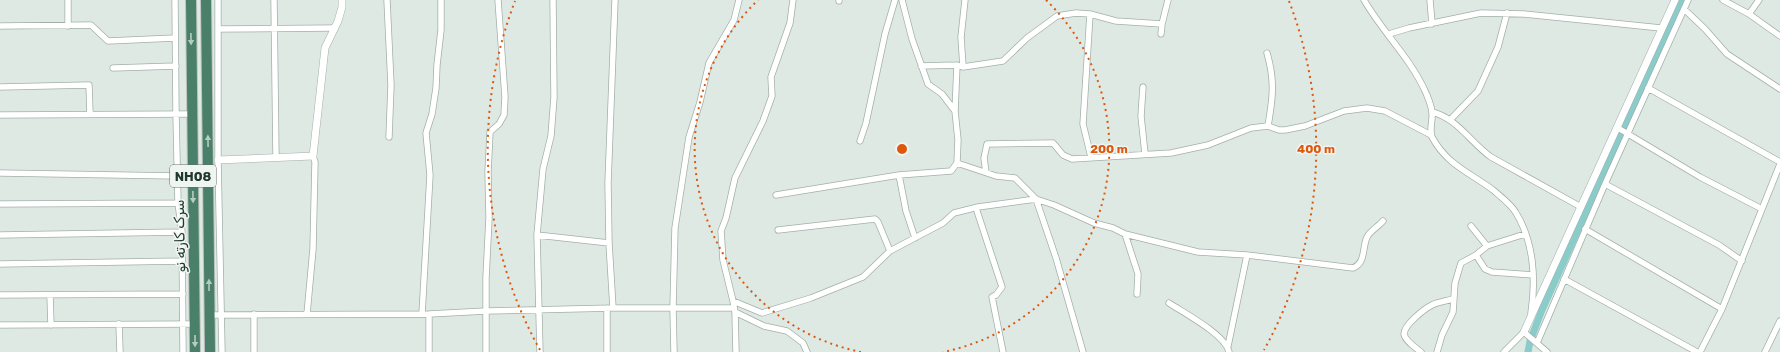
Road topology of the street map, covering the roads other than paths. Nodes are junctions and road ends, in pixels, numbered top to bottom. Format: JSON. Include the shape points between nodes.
{"nodes":[{"id":1,"x":68,"y":0,"type":"edge"},
{"id":2,"x":175,"y":0,"type":"edge"},
{"id":3,"x":191,"y":0,"type":"edge"},
{"id":4,"x":206,"y":0,"type":"edge"},
{"id":5,"x":218,"y":0,"type":"edge"},
{"id":6,"x":274,"y":0,"type":"edge"},
{"id":7,"x":342,"y":0,"type":"edge"},
{"id":8,"x":387,"y":0,"type":"edge"},
{"id":9,"x":441,"y":0,"type":"edge"},
{"id":10,"x":498,"y":0,"type":"edge"},
{"id":11,"x":553,"y":0,"type":"edge"},
{"id":12,"x":615,"y":0,"type":"edge"},
{"id":13,"x":739,"y":0,"type":"edge"},
{"id":14,"x":793,"y":0,"type":"edge"},
{"id":15,"x":895,"y":0,"type":"edge"},
{"id":16,"x":902,"y":0,"type":"edge"},
{"id":17,"x":965,"y":0,"type":"edge"},
{"id":18,"x":1168,"y":0,"type":"edge"},
{"id":19,"x":1364,"y":0,"type":"edge"},
{"id":20,"x":1430,"y":0,"type":"edge"},
{"id":21,"x":1688,"y":0,"type":"edge"},
{"id":22,"x":1723,"y":0,"type":"edge"},
{"id":23,"x":1759,"y":0,"type":"edge"},
{"id":24,"x":1679,"y":4,"type":"edge"},
{"id":25,"x":1507,"y":13,"type":"junction"},
{"id":26,"x":1090,"y":14,"type":"junction"},
{"id":27,"x":1749,"y":14,"type":"junction"},
{"id":28,"x":1162,"y":24,"type":"junction"},
{"id":29,"x":1432,"y":24,"type":"junction"},
{"id":30,"x":0,"y":26,"type":"edge"},
{"id":31,"x":68,"y":26,"type":"junction"},
{"id":32,"x":335,"y":28,"type":"junction"},
{"id":33,"x":1661,"y":28,"type":"junction"},
{"id":34,"x":218,"y":29,"type":"junction"},
{"id":35,"x":275,"y":29,"type":"junction"},
{"id":36,"x":1161,"y":34,"type":"dead end"},
{"id":37,"x":1389,"y":34,"type":"junction"},
{"id":38,"x":1780,"y":36,"type":"edge"},
{"id":39,"x":175,"y":38,"type":"junction"},
{"id":40,"x":1267,"y":53,"type":"dead end"},
{"id":41,"x":176,"y":66,"type":"junction"},
{"id":42,"x":921,"y":66,"type":"junction"},
{"id":43,"x":960,"y":66,"type":"junction"},
{"id":44,"x":113,"y":68,"type":"dead end"},
{"id":45,"x":0,"y":87,"type":"edge"},
{"id":46,"x":1143,"y":87,"type":"dead end"},
{"id":47,"x":1648,"y":88,"type":"junction"},
{"id":48,"x":1780,"y":89,"type":"edge"},
{"id":49,"x":955,"y":111,"type":"junction"},
{"id":50,"x":1432,"y":112,"type":"junction"},
{"id":51,"x":90,"y":114,"type":"junction"},
{"id":52,"x":176,"y":114,"type":"junction"},
{"id":53,"x":192,"y":114,"type":"junction"},
{"id":54,"x":0,"y":115,"type":"edge"},
{"id":55,"x":1450,"y":120,"type":"junction"},
{"id":56,"x":1268,"y":126,"type":"junction"},
{"id":57,"x":1620,"y":129,"type":"junction"},
{"id":58,"x":1628,"y":134,"type":"junction"},
{"id":59,"x":1431,"y":135,"type":"junction"},
{"id":60,"x":389,"y":137,"type":"dead end"},
{"id":61,"x":860,"y":141,"type":"dead end"},
{"id":62,"x":1145,"y":154,"type":"junction"},
{"id":63,"x":313,"y":156,"type":"junction"},
{"id":64,"x":276,"y":157,"type":"junction"},
{"id":65,"x":1091,"y":157,"type":"junction"},
{"id":66,"x":218,"y":160,"type":"junction"},
{"id":67,"x":957,"y":163,"type":"junction"},
{"id":68,"x":1780,"y":163,"type":"edge"},
{"id":69,"x":986,"y":172,"type":"junction"},
{"id":70,"x":0,"y":173,"type":"edge"},
{"id":71,"x":899,"y":175,"type":"junction"},
{"id":72,"x":178,"y":176,"type":"junction"},
{"id":73,"x":1605,"y":184,"type":"junction"},
{"id":74,"x":776,"y":195,"type":"dead end"},
{"id":75,"x":1036,"y":199,"type":"junction"},
{"id":76,"x":178,"y":203,"type":"junction"},
{"id":77,"x":0,"y":204,"type":"edge"},
{"id":78,"x":1581,"y":207,"type":"junction"},
{"id":79,"x":976,"y":208,"type":"junction"},
{"id":80,"x":1762,"y":209,"type":"junction"},
{"id":81,"x":1383,"y":221,"type":"dead end"},
{"id":82,"x":1471,"y":226,"type":"dead end"},
{"id":83,"x":1586,"y":229,"type":"junction"},
{"id":84,"x":778,"y":230,"type":"dead end"},
{"id":85,"x":182,"y":232,"type":"junction"},
{"id":86,"x":1125,"y":234,"type":"junction"},
{"id":87,"x":1525,"y":234,"type":"junction"},
{"id":88,"x":0,"y":235,"type":"edge"},
{"id":89,"x":537,"y":235,"type":"junction"},
{"id":90,"x":915,"y":238,"type":"junction"},
{"id":91,"x":609,"y":243,"type":"junction"},
{"id":92,"x":1487,"y":246,"type":"junction"},
{"id":93,"x":890,"y":251,"type":"junction"},
{"id":94,"x":1247,"y":255,"type":"junction"},
{"id":95,"x":1476,"y":256,"type":"junction"},
{"id":96,"x":182,"y":261,"type":"junction"},
{"id":97,"x":1742,"y":261,"type":"junction"},
{"id":98,"x":0,"y":264,"type":"edge"},
{"id":99,"x":1534,"y":275,"type":"junction"},
{"id":100,"x":1564,"y":278,"type":"junction"},
{"id":101,"x":183,"y":294,"type":"junction"},
{"id":102,"x":1137,"y":294,"type":"dead end"},
{"id":103,"x":50,"y":295,"type":"junction"},
{"id":104,"x":0,"y":296,"type":"edge"},
{"id":105,"x":1453,"y":299,"type":"junction"},
{"id":106,"x":1169,"y":303,"type":"dead end"},
{"id":107,"x":734,"y":307,"type":"junction"},
{"id":108,"x":610,"y":308,"type":"junction"},
{"id":109,"x":673,"y":308,"type":"junction"},
{"id":110,"x":1722,"y":309,"type":"junction"},
{"id":111,"x":540,"y":310,"type":"junction"},
{"id":112,"x":486,"y":311,"type":"junction"},
{"id":113,"x":254,"y":314,"type":"junction"},
{"id":114,"x":307,"y":314,"type":"junction"},
{"id":115,"x":425,"y":314,"type":"junction"},
{"id":116,"x":209,"y":315,"type":"junction"},
{"id":117,"x":222,"y":315,"type":"junction"},
{"id":118,"x":1529,"y":321,"type":"junction"},
{"id":119,"x":119,"y":324,"type":"junction"},
{"id":120,"x":183,"y":324,"type":"junction"},
{"id":121,"x":195,"y":324,"type":"junction"},
{"id":122,"x":0,"y":325,"type":"edge"},
{"id":123,"x":51,"y":325,"type":"junction"},
{"id":124,"x":1779,"y":325,"type":"edge"},
{"id":125,"x":1527,"y":334,"type":"junction"},
{"id":126,"x":803,"y":343,"type":"junction"},
{"id":127,"x":1537,"y":343,"type":"junction"},
{"id":128,"x":1228,"y":349,"type":"edge"},
{"id":129,"x":120,"y":352,"type":"edge"},
{"id":130,"x":183,"y":352,"type":"edge"},
{"id":131,"x":196,"y":352,"type":"edge"},
{"id":132,"x":210,"y":352,"type":"edge"},
{"id":133,"x":222,"y":352,"type":"edge"},
{"id":134,"x":254,"y":352,"type":"edge"},
{"id":135,"x":429,"y":352,"type":"edge"},
{"id":136,"x":486,"y":352,"type":"edge"},
{"id":137,"x":540,"y":352,"type":"edge"},
{"id":138,"x":607,"y":352,"type":"edge"},
{"id":139,"x":674,"y":352,"type":"edge"},
{"id":140,"x":736,"y":352,"type":"edge"},
{"id":141,"x":803,"y":352,"type":"edge"},
{"id":142,"x":807,"y":352,"type":"edge"},
{"id":143,"x":1003,"y":352,"type":"edge"},
{"id":144,"x":1083,"y":352,"type":"edge"},
{"id":145,"x":1421,"y":352,"type":"edge"},
{"id":146,"x":1437,"y":352,"type":"edge"},
{"id":147,"x":1504,"y":352,"type":"edge"},
{"id":148,"x":1547,"y":352,"type":"edge"},
{"id":149,"x":1699,"y":352,"type":"edge"},
{"id":150,"x":1765,"y":352,"type":"edge"}],
"edges":[{"from":1,"to":31,"type":"street"},
{"from":2,"to":39,"type":"street"},
{"from":3,"to":53,"type":"highway","name":"سرک کارته نو","number":"NH08","one_way":true},
{"from":116,"to":4,"type":"highway","name":"سرک کارته نو","number":"NH08","one_way":true},
{"from":5,"to":34,"type":"street"},
{"from":6,"to":35,"type":"street"},
{"from":7,"to":32,"type":"street"},
{"from":8,"to":60,"type":"street","via":[[391,85]]},
{"from":9,"to":115,"type":"street","via":[[436,88],[426,133],[430,175]]},
{"from":10,"to":112,"type":"street","via":[[504,115],[490,132]]},
{"from":11,"to":89,"type":"street","via":[[554,97],[551,136],[543,169]]},
{"from":12,"to":91,"type":"street","via":[[608,183]]},
{"from":13,"to":109,"type":"street","via":[[734,20],[709,63],[689,137],[675,228]]},
{"from":14,"to":107,"type":"street","via":[[790,23],[771,77],[772,96],[763,121],[735,178],[721,231],[723,260]]},
{"from":15,"to":61,"type":"street"},
{"from":16,"to":42,"type":"street"},
{"from":17,"to":43,"type":"street"},
{"from":18,"to":28,"type":"street"},
{"from":19,"to":37,"type":"street"},
{"from":20,"to":29,"type":"street"},
{"from":21,"to":24,"type":"street"},
{"from":22,"to":27,"type":"street"},
{"from":23,"to":27,"type":"street"},
{"from":24,"to":33,"type":"street"},
{"from":24,"to":47,"type":"street"},
{"from":24,"to":48,"type":"street","via":[[1728,54]]},
{"from":25,"to":29,"type":"street","via":[[1480,13]]},
{"from":25,"to":33,"type":"street"},
{"from":25,"to":55,"type":"street","via":[[1498,47],[1478,92]]},
{"from":26,"to":28,"type":"street","via":[[1116,21]]},
{"from":26,"to":43,"type":"street","via":[[1057,16],[1027,38],[1003,61]]},
{"from":26,"to":65,"type":"street","via":[[1083,124]]},
{"from":27,"to":38,"type":"street"},
{"from":28,"to":36,"type":"street"},
{"from":29,"to":37,"type":"street"},
{"from":30,"to":31,"type":"street"},
{"from":31,"to":39,"type":"street","via":[[91,25],[108,41]]},
{"from":32,"to":35,"type":"street"},
{"from":32,"to":63,"type":"street","via":[[325,48]]},
{"from":33,"to":57,"type":"street"},
{"from":34,"to":35,"type":"street"},
{"from":34,"to":66,"type":"street"},
{"from":35,"to":64,"type":"street"},
{"from":37,"to":50,"type":"street","via":[[1418,76]]},
{"from":39,"to":41,"type":"street"},
{"from":40,"to":56,"type":"street","via":[[1272,72],[1273,96]]},
{"from":41,"to":44,"type":"street"},
{"from":41,"to":52,"type":"street"},
{"from":42,"to":43,"type":"street"},
{"from":42,"to":49,"type":"street","via":[[928,84],[942,94]]},
{"from":43,"to":49,"type":"street"},
{"from":45,"to":51,"type":"street","via":[[89,85]]},
{"from":46,"to":62,"type":"street","via":[[1141,116]]},
{"from":47,"to":58,"type":"street"},
{"from":47,"to":68,"type":"street"},
{"from":49,"to":67,"type":"street"},
{"from":50,"to":55,"type":"street","via":[[1443,114]]},
{"from":50,"to":59,"type":"street"},
{"from":51,"to":52,"type":"street"},
{"from":51,"to":54,"type":"street"},
{"from":52,"to":53,"type":"street"},
{"from":52,"to":72,"type":"street"},
{"from":53,"to":121,"type":"highway","name":"سرک کارته نو","number":"NH08","one_way":true},
{"from":55,"to":78,"type":"street","via":[[1487,154]]},
{"from":56,"to":59,"type":"street","via":[[1285,130],[1305,126],[1344,111],[1367,108],[1385,111]]},
{"from":56,"to":62,"type":"street","via":[[1251,128],[1200,147],[1171,153]]},
{"from":57,"to":58,"type":"street"},
{"from":57,"to":78,"type":"street"},
{"from":58,"to":73,"type":"street"},
{"from":58,"to":80,"type":"street","via":[[1700,177]]},
{"from":59,"to":87,"type":"street","via":[[1449,161],[1493,190],[1516,212]]},
{"from":62,"to":65,"type":"street"},
{"from":63,"to":64,"type":"street"},
{"from":63,"to":114,"type":"street","via":[[314,228]]},
{"from":64,"to":66,"type":"street"},
{"from":65,"to":69,"type":"street","via":[[1072,159],[1063,155],[1053,143],[988,144],[984,158]]},
{"from":66,"to":117,"type":"street"},
{"from":67,"to":69,"type":"street"},
{"from":67,"to":71,"type":"street","via":[[951,171]]},
{"from":68,"to":80,"type":"street"},
{"from":69,"to":75,"type":"street","via":[[1015,178]]},
{"from":70,"to":72,"type":"street"},
{"from":71,"to":74,"type":"street"},
{"from":71,"to":90,"type":"street","via":[[906,211]]},
{"from":72,"to":76,"type":"street"},
{"from":73,"to":83,"type":"street"},
{"from":73,"to":97,"type":"street","via":[[1718,245]]},
{"from":75,"to":79,"type":"street"},
{"from":75,"to":86,"type":"street"},
{"from":75,"to":144,"type":"street"},
{"from":76,"to":77,"type":"street"},
{"from":76,"to":85,"type":"street"},
{"from":78,"to":118,"type":"street"},
{"from":79,"to":90,"type":"street","via":[[954,213],[943,223]]},
{"from":79,"to":143,"type":"street","via":[[1002,287],[992,297]]},
{"from":80,"to":97,"type":"street"},
{"from":81,"to":94,"type":"street","via":[[1367,236],[1362,260],[1353,268]]},
{"from":82,"to":92,"type":"street"},
{"from":83,"to":100,"type":"street"},
{"from":83,"to":110,"type":"street"},
{"from":84,"to":93,"type":"street","via":[[875,219]]},
{"from":85,"to":88,"type":"street"},
{"from":85,"to":96,"type":"street"},
{"from":86,"to":94,"type":"street","via":[[1198,252]]},
{"from":86,"to":102,"type":"street","via":[[1138,274]]},
{"from":87,"to":92,"type":"street"},
{"from":87,"to":99,"type":"street"},
{"from":89,"to":91,"type":"street"},
{"from":89,"to":111,"type":"street"},
{"from":90,"to":93,"type":"street"},
{"from":91,"to":108,"type":"street"},
{"from":92,"to":95,"type":"street"},
{"from":93,"to":107,"type":"street","via":[[863,277],[811,298],[762,312]]},
{"from":94,"to":128,"type":"street"},
{"from":95,"to":99,"type":"street","via":[[1484,270]]},
{"from":95,"to":105,"type":"street","via":[[1461,263]]},
{"from":96,"to":98,"type":"street"},
{"from":96,"to":101,"type":"street"},
{"from":97,"to":110,"type":"street"},
{"from":99,"to":118,"type":"street"},
{"from":100,"to":127,"type":"street"},
{"from":100,"to":149,"type":"street"},
{"from":101,"to":103,"type":"street"},
{"from":101,"to":120,"type":"street"},
{"from":103,"to":104,"type":"street"},
{"from":103,"to":123,"type":"street"},
{"from":105,"to":145,"type":"street","via":[[1432,304],[1407,327],[1404,334],[1406,339]]},
{"from":105,"to":146,"type":"street","via":[[1453,312]]},
{"from":106,"to":128,"type":"street","via":[[1213,332]]},
{"from":107,"to":109,"type":"street"},
{"from":107,"to":126,"type":"street","via":[[764,326],[787,330]]},
{"from":107,"to":140,"type":"street"},
{"from":108,"to":109,"type":"street"},
{"from":108,"to":111,"type":"street"},
{"from":108,"to":138,"type":"street"},
{"from":109,"to":139,"type":"street"},
{"from":110,"to":149,"type":"street"},
{"from":111,"to":112,"type":"street"},
{"from":111,"to":137,"type":"street"},
{"from":112,"to":115,"type":"street"},
{"from":112,"to":136,"type":"street"},
{"from":113,"to":114,"type":"street"},
{"from":113,"to":117,"type":"street"},
{"from":113,"to":134,"type":"street"},
{"from":114,"to":115,"type":"street"},
{"from":115,"to":135,"type":"street"},
{"from":116,"to":117,"type":"street"},
{"from":116,"to":132,"type":"highway","name":"سرک کارته نو","number":"NH08"},
{"from":117,"to":133,"type":"street"},
{"from":118,"to":125,"type":"street"},
{"from":119,"to":120,"type":"street"},
{"from":119,"to":123,"type":"street"},
{"from":119,"to":129,"type":"street"},
{"from":120,"to":121,"type":"street"},
{"from":120,"to":130,"type":"street"},
{"from":121,"to":131,"type":"highway","name":"سرک کارته نو","number":"NH08","one_way":true},
{"from":122,"to":123,"type":"street"},
{"from":124,"to":150,"type":"street"},
{"from":125,"to":127,"type":"street"},
{"from":125,"to":147,"type":"street"},
{"from":126,"to":141,"type":"street"},
{"from":126,"to":142,"type":"street"},
{"from":127,"to":148,"type":"street"}]}
